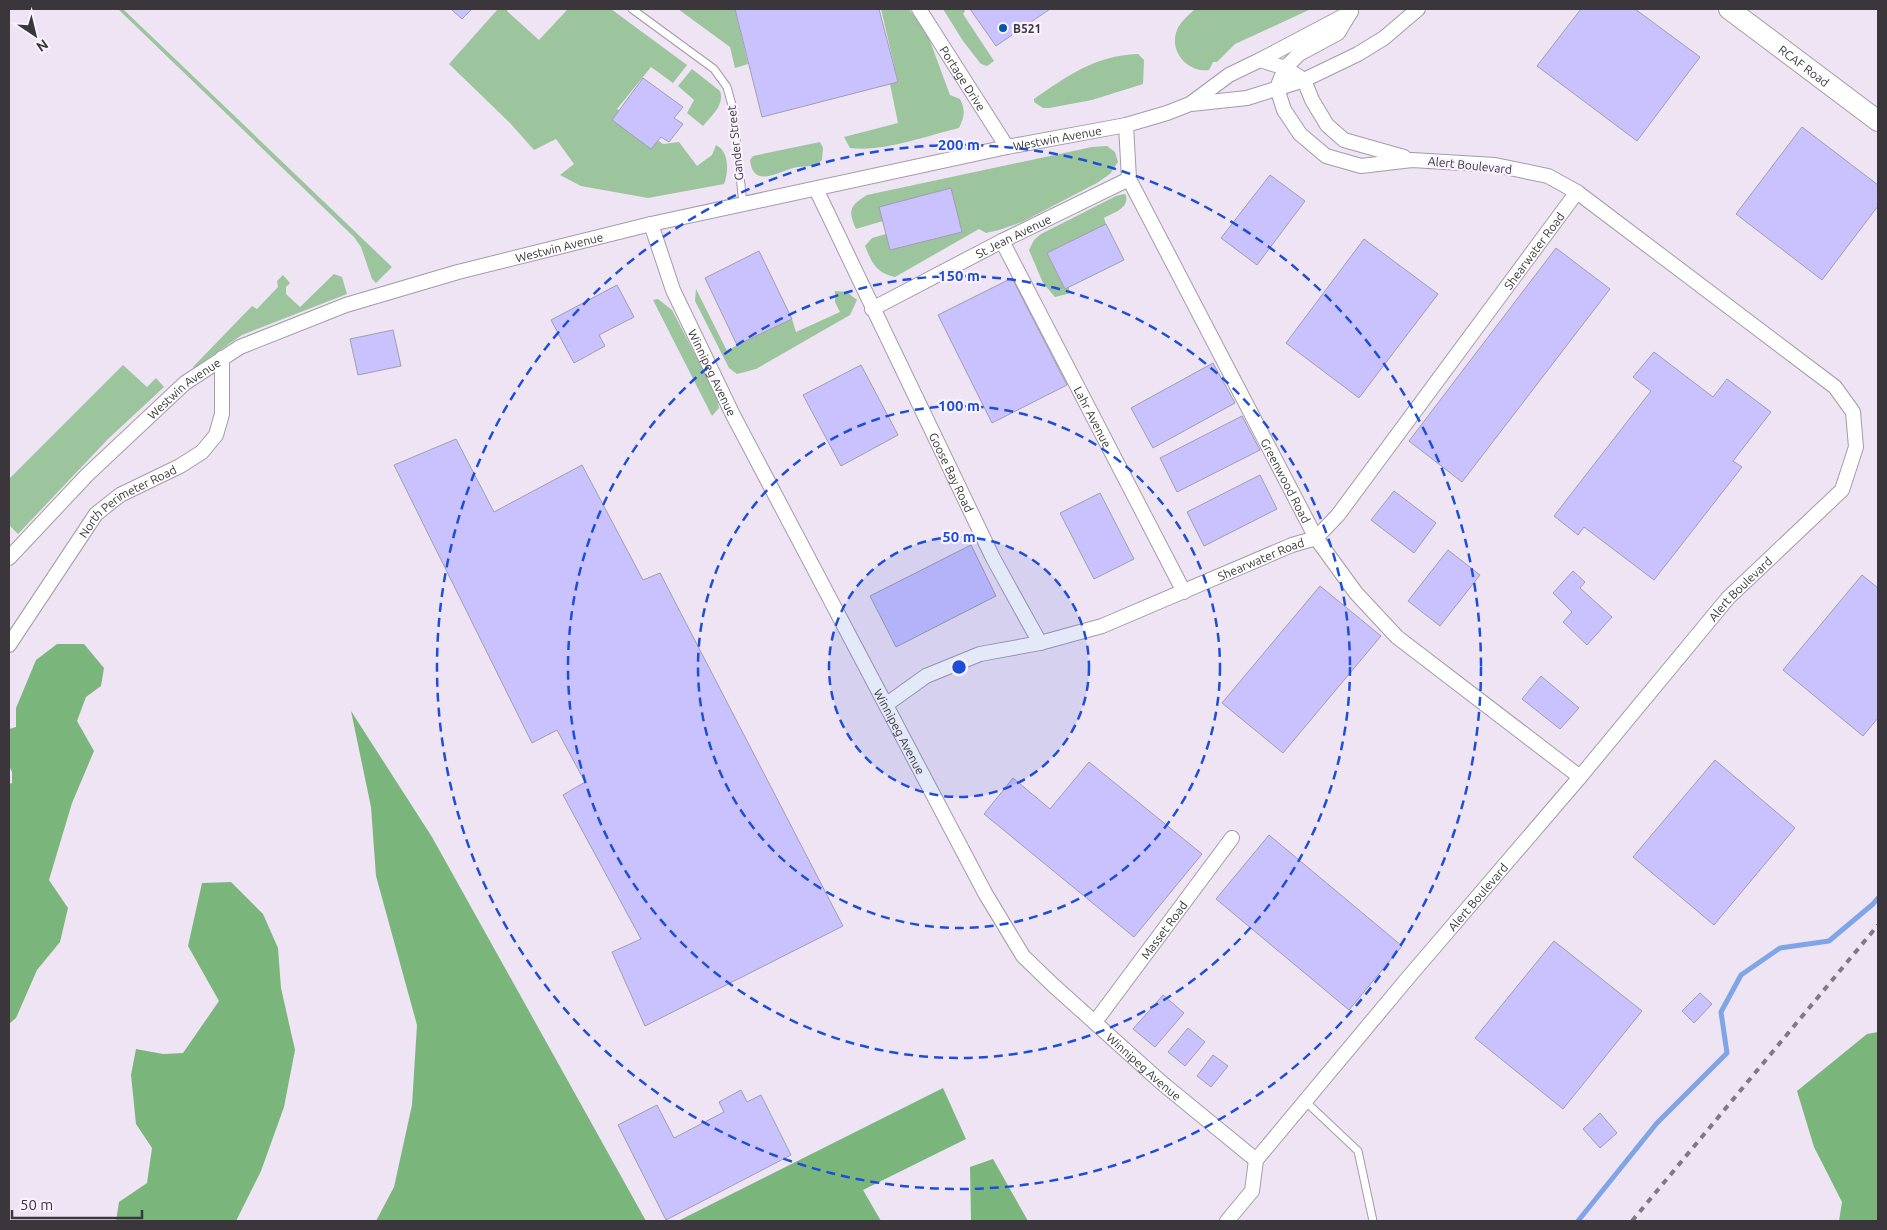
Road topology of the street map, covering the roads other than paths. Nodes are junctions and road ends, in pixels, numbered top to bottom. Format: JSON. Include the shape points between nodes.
{"nodes":[{"id":1,"x":632,"y":9,"type":"edge"},
{"id":2,"x":919,"y":9,"type":"edge"},
{"id":3,"x":1418,"y":9,"type":"edge"},
{"id":4,"x":1729,"y":9,"type":"edge"},
{"id":5,"x":1353,"y":11,"type":"edge"},
{"id":6,"x":1260,"y":60,"type":"junction"},
{"id":7,"x":1285,"y":68,"type":"junction"},
{"id":8,"x":1304,"y":80,"type":"junction"},
{"id":9,"x":1277,"y":88,"type":"junction"},
{"id":10,"x":1190,"y":104,"type":"junction"},
{"id":11,"x":1878,"y":121,"type":"edge"},
{"id":12,"x":1126,"y":125,"type":"junction"},
{"id":13,"x":1007,"y":148,"type":"junction"},
{"id":14,"x":1412,"y":160,"type":"junction"},
{"id":15,"x":1129,"y":179,"type":"junction"},
{"id":16,"x":816,"y":189,"type":"junction"},
{"id":17,"x":1577,"y":192,"type":"junction"},
{"id":18,"x":743,"y":204,"type":"junction"},
{"id":19,"x":651,"y":224,"type":"junction"},
{"id":20,"x":1002,"y":241,"type":"junction"},
{"id":21,"x":872,"y":309,"type":"junction"},
{"id":22,"x":222,"y":358,"type":"junction"},
{"id":23,"x":1316,"y":538,"type":"junction"},
{"id":24,"x":9,"y":558,"type":"edge"},
{"id":25,"x":1184,"y":592,"type":"junction"},
{"id":26,"x":1040,"y":644,"type":"junction"},
{"id":27,"x":9,"y":645,"type":"edge"},
{"id":28,"x":887,"y":704,"type":"junction"},
{"id":29,"x":1580,"y":777,"type":"junction"},
{"id":30,"x":1232,"y":838,"type":"dead end"},
{"id":31,"x":1095,"y":1022,"type":"junction"},
{"id":32,"x":1305,"y":1101,"type":"junction"},
{"id":33,"x":1256,"y":1160,"type":"junction"},
{"id":34,"x":1227,"y":1221,"type":"edge"},
{"id":35,"x":1373,"y":1221,"type":"edge"}],
"edges":[{"from":1,"to":18,"type":"lane","name":"Gander Street","via":[[714,69],[727,87],[733,109]]},
{"from":2,"to":13,"type":"street","name":"Portage Drive"},
{"from":3,"to":8,"type":"street","name":"Westwin Avenue","via":[[1384,38]]},
{"from":4,"to":11,"type":"main road","name":"RCAF Road"},
{"from":5,"to":6,"type":"street","name":"Westwin Avenue"},
{"from":5,"to":7,"type":"street","via":[[1338,33],[1299,54]]},
{"from":6,"to":7,"type":"street"},
{"from":6,"to":10,"type":"street","name":"Westwin Avenue","via":[[1229,75]]},
{"from":7,"to":8,"type":"street"},
{"from":7,"to":9,"type":"street"},
{"from":8,"to":9,"type":"street","name":"Westwin Avenue"},
{"from":8,"to":14,"type":"street","name":"Alert Boulevard","via":[[1327,126],[1344,140]]},
{"from":9,"to":10,"type":"street","name":"Westwin Avenue","via":[[1247,98]]},
{"from":9,"to":14,"type":"street","name":"Alert Boulevard","via":[[1284,110],[1300,134],[1326,156],[1361,166]]},
{"from":10,"to":12,"type":"street","name":"Westwin Avenue"},
{"from":12,"to":13,"type":"street","name":"Westwin Avenue"},
{"from":12,"to":15,"type":"street","name":"Greenwood Road"},
{"from":13,"to":16,"type":"street","name":"Westwin Avenue"},
{"from":14,"to":17,"type":"street","name":"Alert Boulevard","via":[[1495,165],[1548,176]]},
{"from":15,"to":20,"type":"street","name":"St Jean Avenue"},
{"from":15,"to":23,"type":"street","name":"Greenwood Road"},
{"from":16,"to":18,"type":"street","name":"Westwin Avenue"},
{"from":16,"to":21,"type":"street","name":"Goose Bay Road"},
{"from":17,"to":23,"type":"street","name":"Shearwater Road","via":[[1338,515]]},
{"from":17,"to":29,"type":"street","name":"Alert Boulevard","via":[[1835,387],[1853,412],[1856,447],[1842,490],[1728,598]]},
{"from":18,"to":19,"type":"street","name":"Westwin Avenue"},
{"from":19,"to":22,"type":"street","name":"Westwin Avenue","via":[[458,272],[346,305],[240,347]]},
{"from":19,"to":28,"type":"street","name":"Winnipeg Avenue","via":[[672,290],[729,406]]},
{"from":20,"to":21,"type":"street","name":"St Jean Avenue"},
{"from":20,"to":25,"type":"street","name":"Lahr Avenue"},
{"from":21,"to":26,"type":"street","name":"Goose Bay Road","via":[[993,558]]},
{"from":22,"to":24,"type":"street","name":"Westwin Avenue","via":[[184,384],[126,437]]},
{"from":22,"to":27,"type":"street","name":"North Perimeter Road","via":[[222,414],[216,435],[202,452],[120,495],[96,514]]},
{"from":23,"to":25,"type":"street","name":"Shearwater Road","via":[[1292,545]]},
{"from":23,"to":29,"type":"street","name":"Greenwood Road","via":[[1356,593],[1398,637]]},
{"from":25,"to":26,"type":"street","name":"Shearwater Road","via":[[1102,626]]},
{"from":26,"to":28,"type":"street","name":"Shearwater Road","via":[[980,654],[926,676]]},
{"from":28,"to":31,"type":"street","name":"Winnipeg Avenue","via":[[981,884],[1023,956]]},
{"from":29,"to":32,"type":"street","name":"Alert Boulevard"},
{"from":30,"to":31,"type":"street","name":"Masset Road"},
{"from":31,"to":33,"type":"street","name":"Winnipeg Avenue","via":[[1162,1083]]},
{"from":32,"to":33,"type":"street","name":"Alert Boulevard"},
{"from":32,"to":35,"type":"lane","via":[[1358,1151]]},
{"from":33,"to":34,"type":"street","via":[[1252,1191]]}]}
